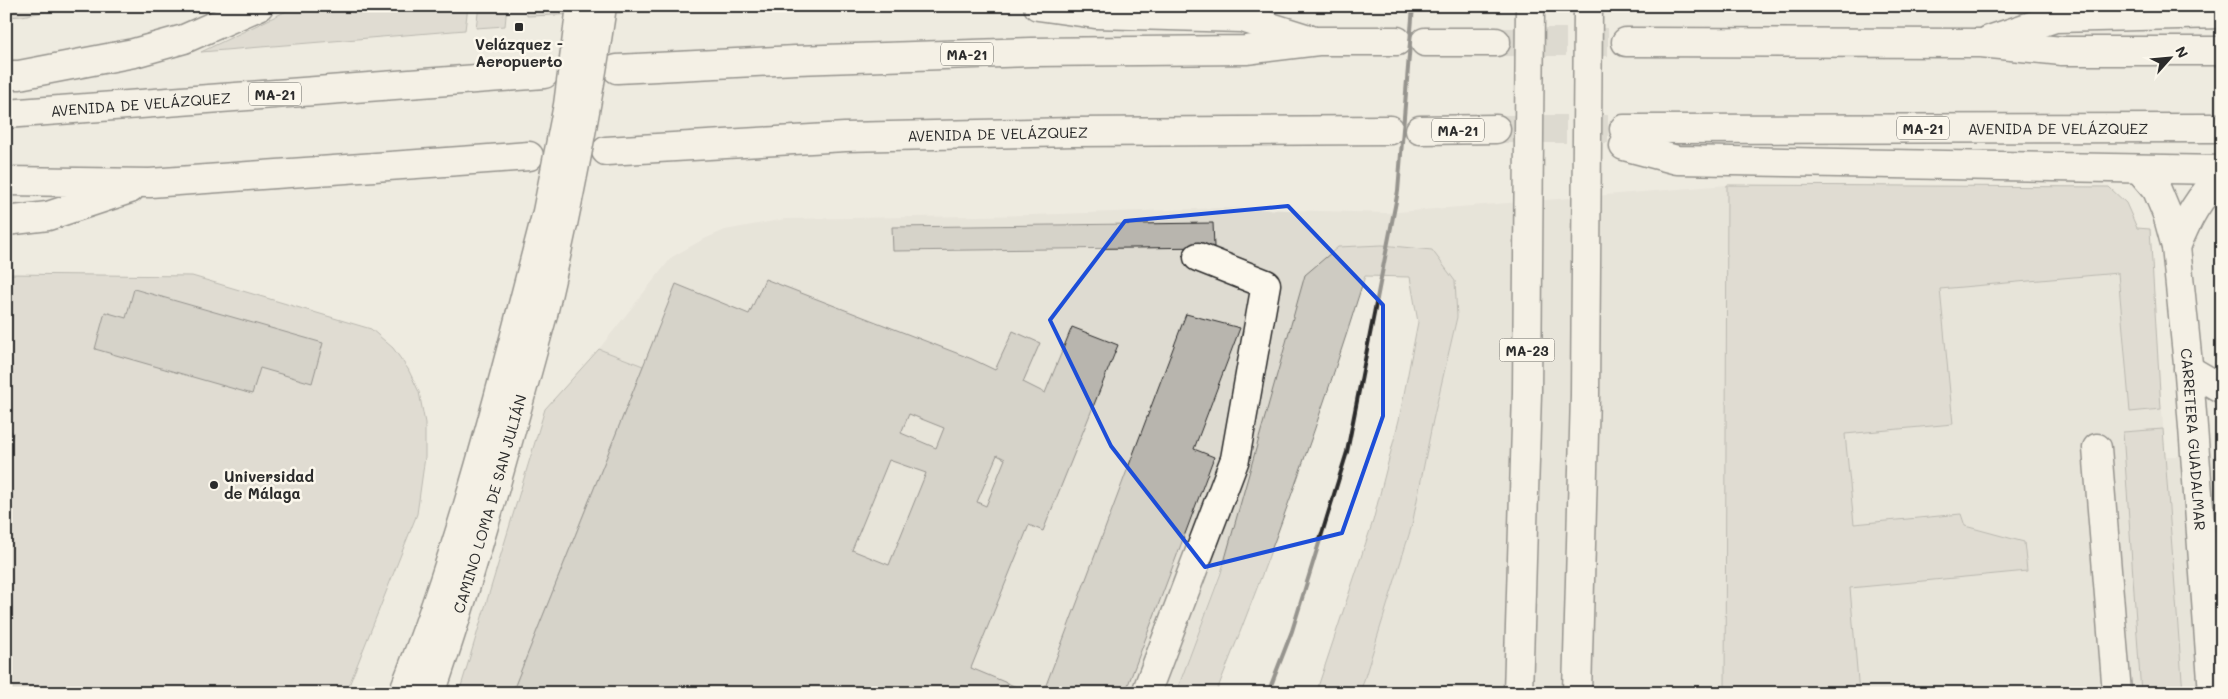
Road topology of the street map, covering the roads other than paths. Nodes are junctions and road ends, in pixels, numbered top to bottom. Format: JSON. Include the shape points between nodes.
{"nodes":[{"id":1,"x":259,"y":6,"type":"edge"},
{"id":2,"x":581,"y":6,"type":"edge"},
{"id":3,"x":602,"y":6,"type":"edge"},
{"id":4,"x":1038,"y":6,"type":"edge"},
{"id":5,"x":1530,"y":6,"type":"edge"},
{"id":6,"x":1588,"y":6,"type":"edge"},
{"id":7,"x":2222,"y":14,"type":"edge"},
{"id":8,"x":1318,"y":41,"type":"junction"},
{"id":9,"x":1398,"y":41,"type":"dead end"},
{"id":10,"x":1425,"y":42,"type":"dead end"},
{"id":11,"x":1496,"y":42,"type":"tunnel mouth"},
{"id":12,"x":1626,"y":42,"type":"tunnel mouth"},
{"id":13,"x":1981,"y":42,"type":"junction"},
{"id":14,"x":2222,"y":51,"type":"edge"},
{"id":15,"x":617,"y":69,"type":"dead end"},
{"id":16,"x":544,"y":74,"type":"dead end"},
{"id":17,"x":6,"y":75,"type":"edge"},
{"id":18,"x":6,"y":114,"type":"edge"},
{"id":19,"x":2222,"y":128,"type":"edge"},
{"id":20,"x":1496,"y":129,"type":"tunnel mouth"},
{"id":21,"x":1390,"y":130,"type":"dead end"},
{"id":22,"x":1420,"y":130,"type":"dead end"},
{"id":23,"x":606,"y":151,"type":"dead end"},
{"id":24,"x":528,"y":156,"type":"dead end"},
{"id":25,"x":2139,"y":169,"type":"junction"},
{"id":26,"x":2222,"y":170,"type":"edge"},
{"id":27,"x":2222,"y":176,"type":"edge"},
{"id":28,"x":6,"y":181,"type":"edge"},
{"id":29,"x":150,"y":183,"type":"junction"},
{"id":30,"x":6,"y":221,"type":"edge"},
{"id":31,"x":2176,"y":247,"type":"junction"},
{"id":32,"x":1198,"y":258,"type":"dead end"},
{"id":33,"x":532,"y":315,"type":"junction"},
{"id":34,"x":2188,"y":369,"type":"junction"},
{"id":35,"x":2222,"y":389,"type":"edge"},
{"id":36,"x":2097,"y":448,"type":"dead end"},
{"id":37,"x":403,"y":693,"type":"edge"},
{"id":38,"x":430,"y":693,"type":"edge"},
{"id":39,"x":1146,"y":693,"type":"edge"},
{"id":40,"x":1518,"y":693,"type":"edge"},
{"id":41,"x":1577,"y":693,"type":"edge"},
{"id":42,"x":2117,"y":693,"type":"edge"},
{"id":43,"x":2213,"y":693,"type":"edge"}],
"edges":[{"from":1,"to":17,"type":"main road","via":[[184,39],[134,53]]},
{"from":2,"to":33,"type":"main road","bridge":true,"via":[[568,105]]},
{"from":3,"to":33,"type":"main road","bridge":true,"via":[[586,116],[567,210]]},
{"from":4,"to":8,"type":"main road","via":[[1095,14],[1242,18]]},
{"from":5,"to":40,"type":"main road","number":"MA-23","bridge":true,"via":[[1527,393]]},
{"from":6,"to":41,"type":"main road","bridge":true,"via":[[1585,395]]},
{"from":7,"to":13,"type":"main road","via":[[2055,18]]},
{"from":8,"to":9,"type":"main road","number":"MA-21"},
{"from":8,"to":15,"type":"main road","number":"MA-21","via":[[1246,50],[1031,52]]},
{"from":10,"to":11,"type":"main road"},
{"from":12,"to":13,"type":"main road"},
{"from":13,"to":14,"type":"main road","via":[[2062,51]]},
{"from":16,"to":18,"type":"main road","name":"AVENIDA DE VELÁZQUEZ","number":"MA-21"},
{"from":19,"to":25,"type":"main road","name":"AVENIDA DE VELÁZQUEZ","number":"MA-21","via":[[1624,138],[1677,160]]},
{"from":20,"to":22,"type":"main road","number":"MA-21"},
{"from":21,"to":23,"type":"main road","name":"AVENIDA DE VELÁZQUEZ","via":[[845,136]]},
{"from":24,"to":29,"type":"main road"},
{"from":25,"to":26,"type":"main road"},
{"from":25,"to":31,"type":"main road","name":"CARRETERA GUADALMAR","via":[[2157,190]]},
{"from":27,"to":31,"type":"main road","name":"CARRETERA GUADALMAR","via":[[2211,185],[2188,216]]},
{"from":28,"to":29,"type":"main road"},
{"from":29,"to":30,"type":"main road","via":[[48,216]]},
{"from":31,"to":34,"type":"main road","name":"CARRETERA GUADALMAR"},
{"from":32,"to":39,"type":"main road","via":[[1266,284],[1235,460]]},
{"from":33,"to":37,"type":"main road","name":"CAMINO LOMA DE SAN JULIÁN"},
{"from":33,"to":38,"type":"main road","name":"CAMINO LOMA DE SAN JULIÁN","via":[[502,462]]},
{"from":34,"to":35,"type":"main road"},
{"from":34,"to":43,"type":"main road","name":"CARRETERA GUADALMAR"},
{"from":36,"to":42,"type":"main road"}]}
